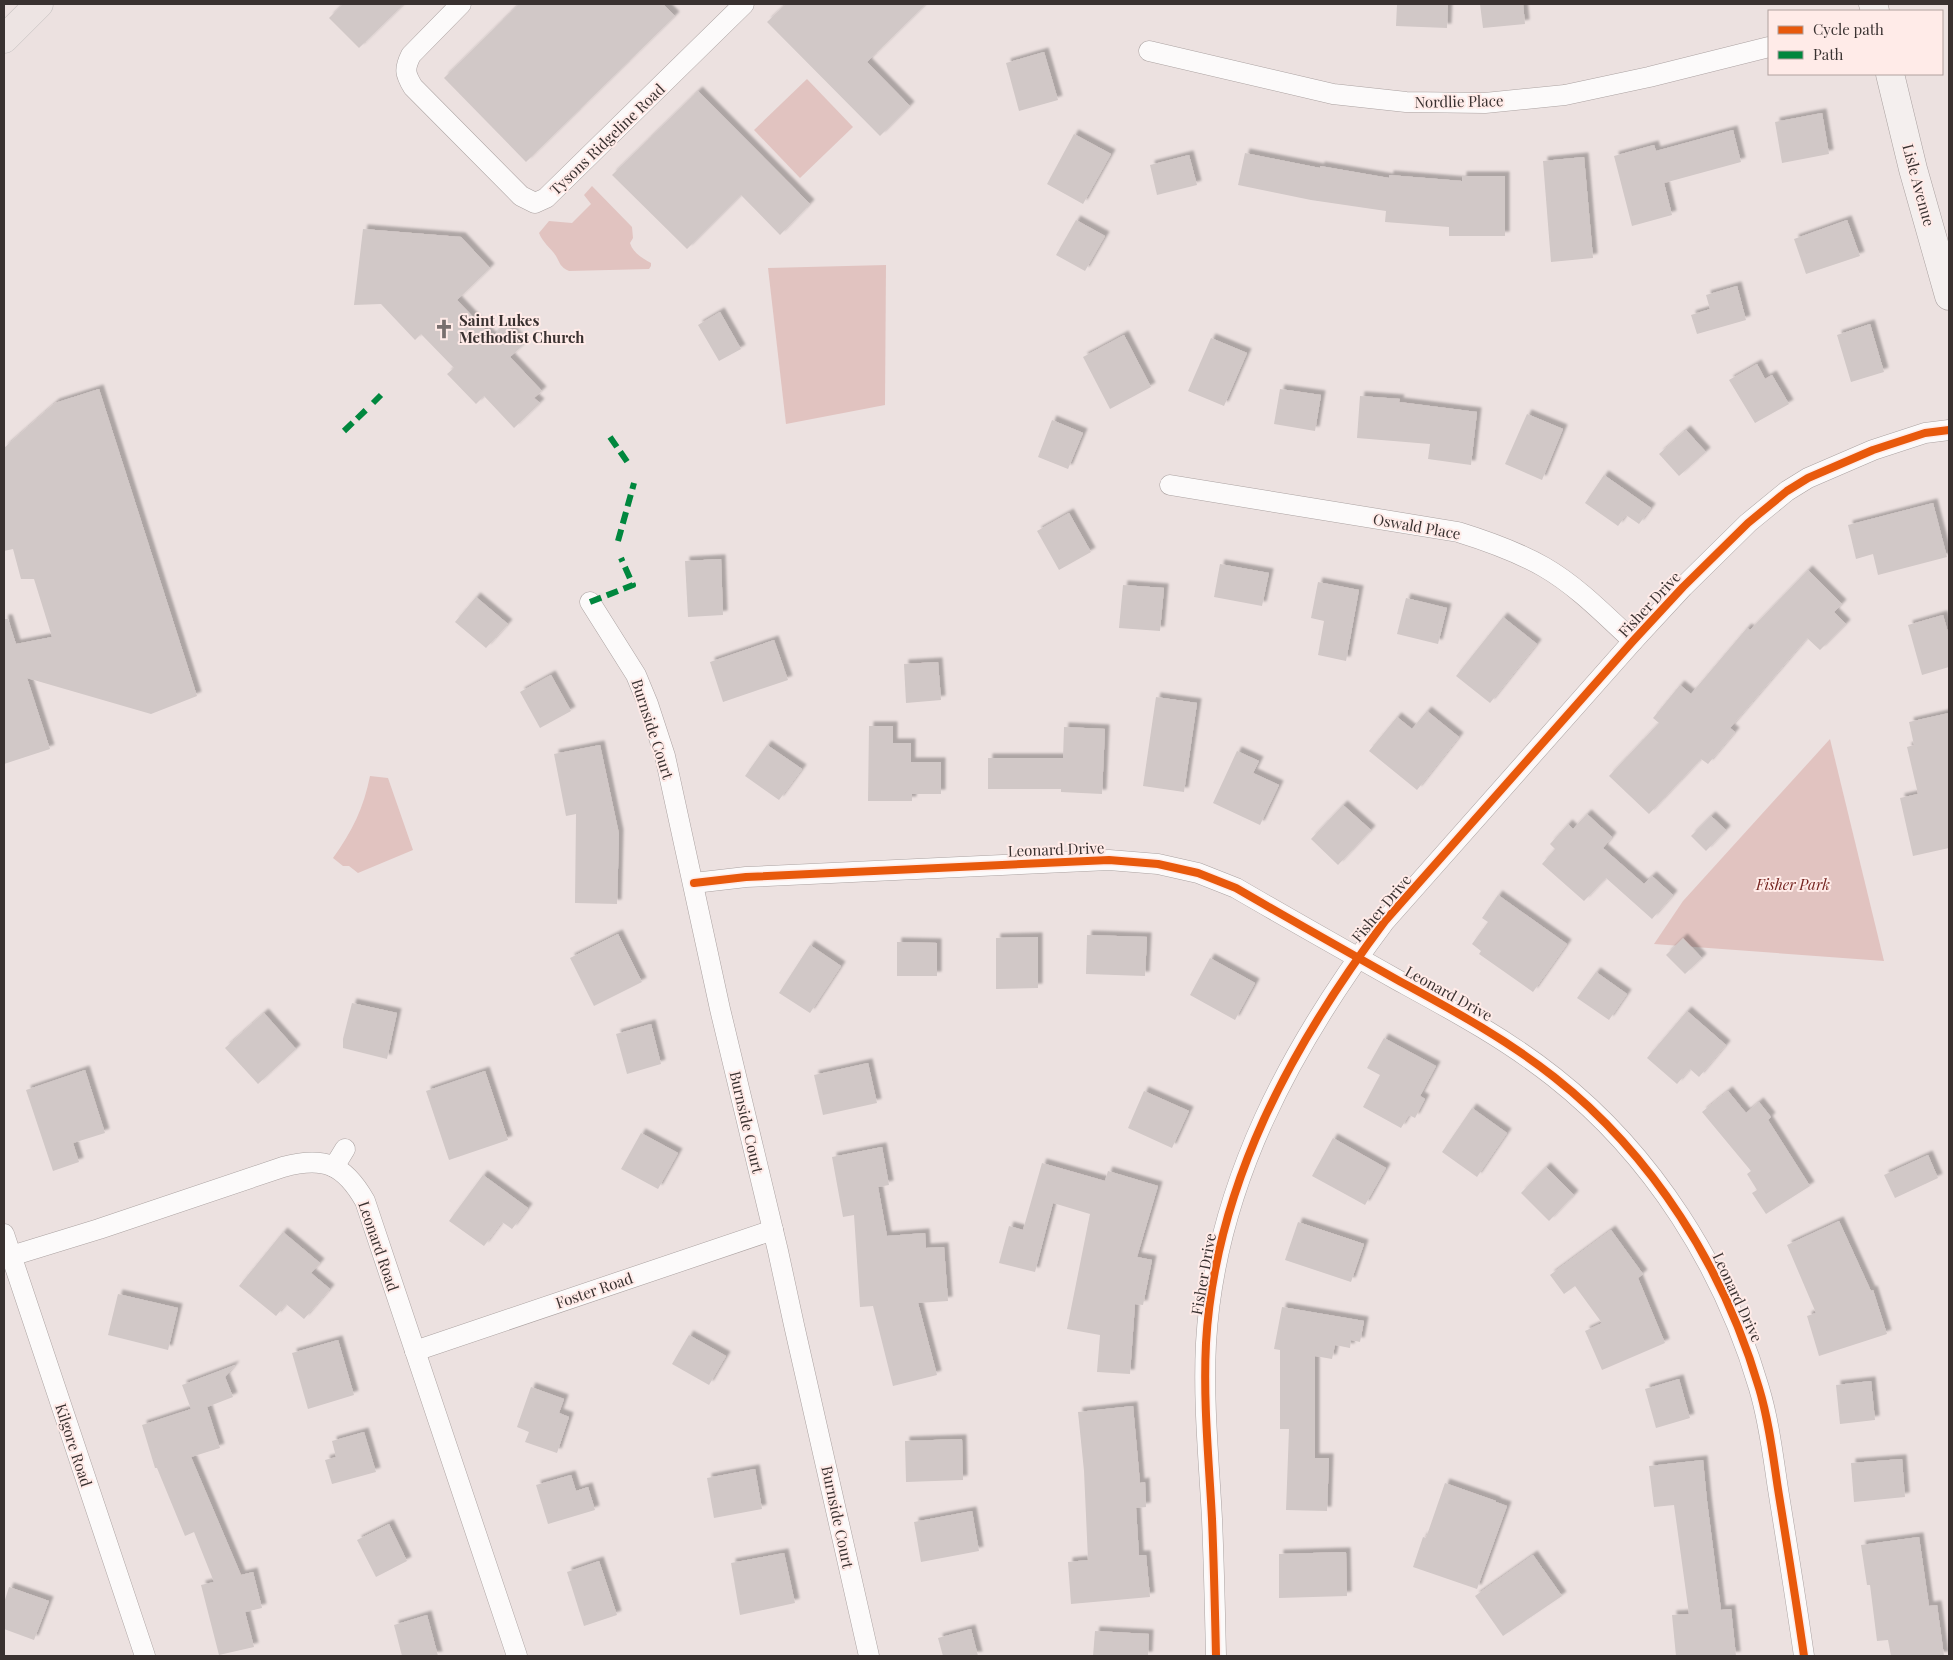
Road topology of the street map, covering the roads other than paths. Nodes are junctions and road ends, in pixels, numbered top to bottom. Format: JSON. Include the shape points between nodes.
{"nodes":[{"id":1,"x":39,"y":4,"type":"edge"},
{"id":2,"x":461,"y":4,"type":"edge"},
{"id":3,"x":744,"y":4,"type":"edge"},
{"id":4,"x":4,"y":39,"type":"edge"},
{"id":5,"x":1768,"y":47,"type":"edge"},
{"id":6,"x":1148,"y":51,"type":"dead end"},
{"id":7,"x":1890,"y":75,"type":"edge"},
{"id":8,"x":1949,"y":296,"type":"edge"},
{"id":9,"x":1949,"y":430,"type":"edge"},
{"id":10,"x":1170,"y":485,"type":"dead end"},
{"id":11,"x":590,"y":602,"type":"dead end"},
{"id":12,"x":1633,"y":641,"type":"junction"},
{"id":13,"x":694,"y":883,"type":"junction"},
{"id":14,"x":1358,"y":957,"type":"junction"},
{"id":15,"x":345,"y":1149,"type":"dead end"},
{"id":16,"x":334,"y":1167,"type":"junction"},
{"id":17,"x":772,"y":1230,"type":"junction"},
{"id":18,"x":4,"y":1234,"type":"edge"},
{"id":19,"x":11,"y":1256,"type":"junction"},
{"id":20,"x":415,"y":1351,"type":"junction"},
{"id":21,"x":145,"y":1656,"type":"edge"},
{"id":22,"x":517,"y":1656,"type":"edge"},
{"id":23,"x":869,"y":1656,"type":"edge"},
{"id":24,"x":1216,"y":1656,"type":"edge"},
{"id":25,"x":1804,"y":1656,"type":"edge"}],
"edges":[{"from":1,"to":4,"type":"main road"},
{"from":2,"to":3,"type":"street","name":"Tysons Ridgeline Road","via":[[411,55],[405,74],[413,87],[521,196],[535,202],[546,198]]},
{"from":5,"to":6,"type":"street","name":"Nordlie Place","via":[[1565,95],[1485,103],[1406,102],[1333,94]]},
{"from":7,"to":8,"type":"street","name":"Lisle Avenue"},
{"from":9,"to":12,"type":"street","name":"Fisher Drive","via":[[1925,433],[1873,450],[1808,478],[1787,491],[1748,523]]},
{"from":10,"to":12,"type":"street","name":"Oswald Place","via":[[1458,532],[1503,546],[1544,567],[1581,593]]},
{"from":11,"to":13,"type":"street","name":"Burnside Court","via":[[636,675],[648,704],[665,756]]},
{"from":12,"to":14,"type":"street","name":"Fisher Drive","via":[[1392,913]]},
{"from":13,"to":14,"type":"street","name":"Leonard Drive","via":[[746,877],[1109,860],[1158,864],[1198,873],[1236,888]]},
{"from":13,"to":17,"type":"street","name":"Burnside Court"},
{"from":14,"to":24,"type":"street","name":"Fisher Drive","via":[[1281,1084],[1246,1158],[1229,1211],[1214,1277],[1206,1343],[1206,1420]]},
{"from":14,"to":25,"type":"street","name":"Leonard Drive","via":[[1490,1031],[1554,1077],[1609,1127],[1672,1203],[1726,1298],[1760,1391],[1773,1454]]},
{"from":15,"to":16,"type":"street"},
{"from":16,"to":19,"type":"street","name":"Leonard Road","via":[[305,1161],[283,1166]]},
{"from":16,"to":20,"type":"street","name":"Leonard Road","via":[[355,1184],[365,1201]]},
{"from":17,"to":20,"type":"street","name":"Foster Road"},
{"from":17,"to":23,"type":"street","name":"Burnside Court"},
{"from":18,"to":19,"type":"street","name":"Kilgore Road"},
{"from":19,"to":21,"type":"street","name":"Kilgore Road"},
{"from":20,"to":22,"type":"street","name":"Leonard Road"}]}
